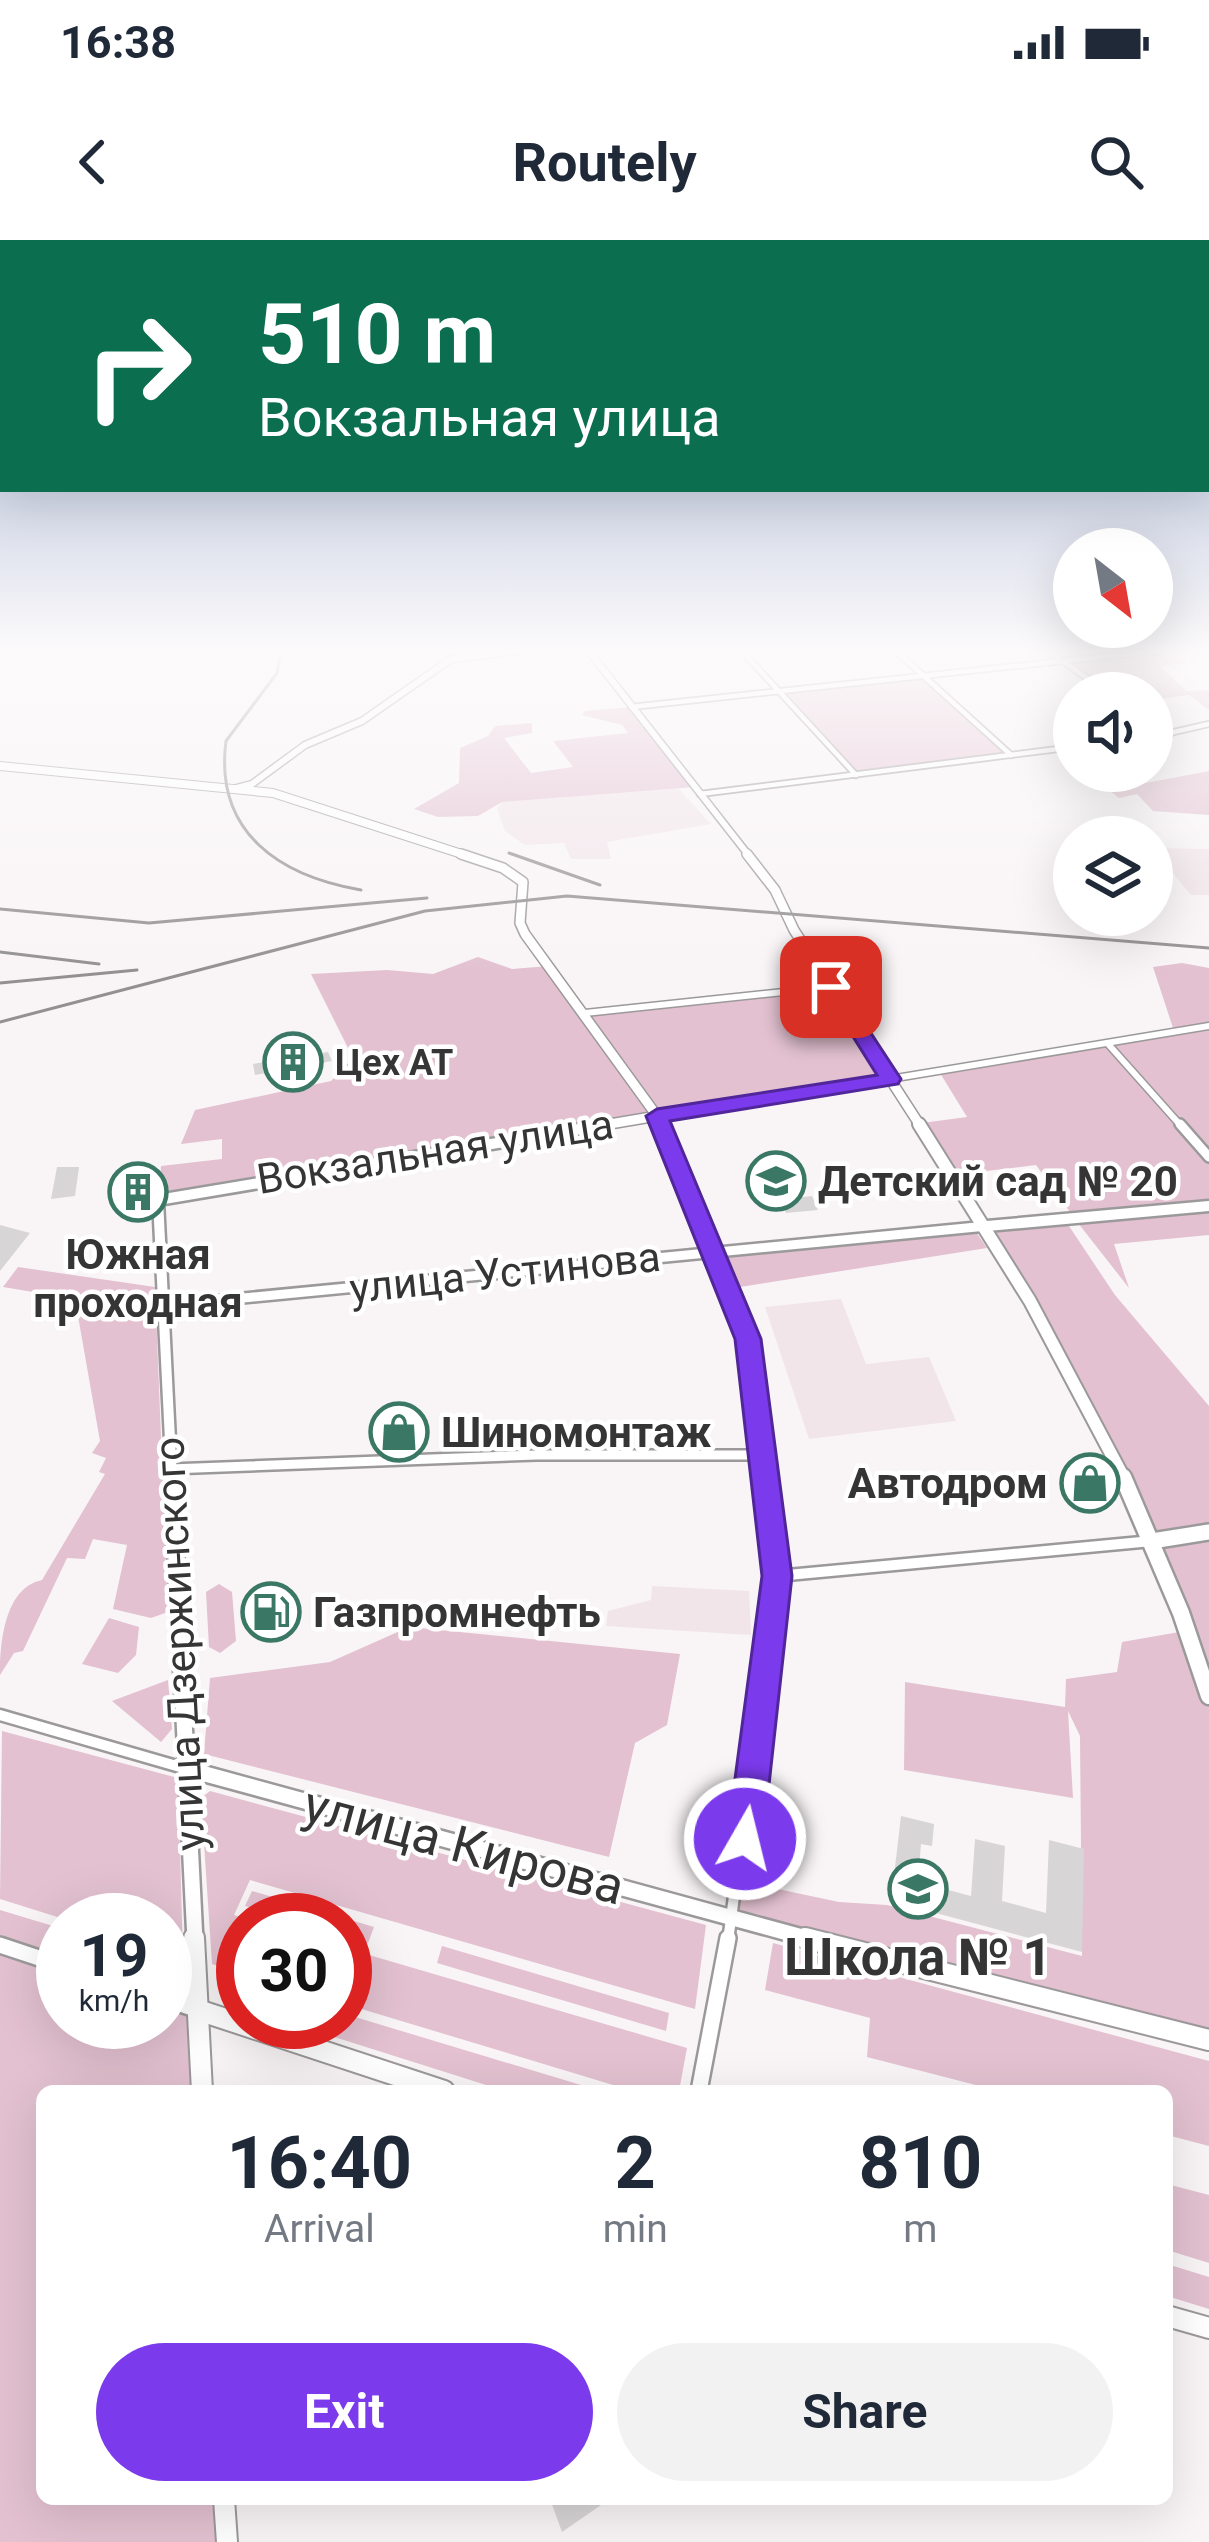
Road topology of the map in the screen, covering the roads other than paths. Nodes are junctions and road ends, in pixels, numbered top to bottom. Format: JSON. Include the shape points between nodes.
{"nodes":[{"id":1,"x":288,"y":757,"type":"edge"},
{"id":2,"x":671,"y":757,"type":"edge"},
{"id":3,"x":840,"y":757,"type":"edge"},
{"id":4,"x":992,"y":757,"type":"edge"},
{"id":5,"x":0,"y":766,"type":"edge"},
{"id":6,"x":856,"y":775,"type":"junction"},
{"id":7,"x":231,"y":789,"type":"junction"},
{"id":8,"x":700,"y":794,"type":"junction"},
{"id":9,"x":831,"y":987,"type":"junction"},
{"id":10,"x":585,"y":1013,"type":"junction"},
{"id":11,"x":1209,"y":1026,"type":"edge"},
{"id":12,"x":1109,"y":1045,"type":"junction"},
{"id":13,"x":890,"y":1079,"type":"junction"},
{"id":14,"x":657,"y":1116,"type":"junction"},
{"id":15,"x":1209,"y":1157,"type":"edge"},
{"id":16,"x":159,"y":1198,"type":"joint"},
{"id":17,"x":1209,"y":1207,"type":"edge"},
{"id":18,"x":987,"y":1226,"type":"junction"},
{"id":19,"x":716,"y":1252,"type":"junction"},
{"id":20,"x":160,"y":1306,"type":"junction"},
{"id":21,"x":760,"y":1455,"type":"junction"},
{"id":22,"x":170,"y":1469,"type":"junction"},
{"id":23,"x":1209,"y":1532,"type":"edge"},
{"id":24,"x":1151,"y":1541,"type":"junction"},
{"id":25,"x":777,"y":1576,"type":"junction"},
{"id":26,"x":1209,"y":1696,"type":"edge"},
{"id":27,"x":0,"y":1715,"type":"edge"},
{"id":28,"x":188,"y":1769,"type":"junction"},
{"id":29,"x":732,"y":1919,"type":"junction"},
{"id":30,"x":0,"y":1945,"type":"edge"},
{"id":31,"x":36,"y":1957,"type":"edge"},
{"id":32,"x":192,"y":2008,"type":"edge"},
{"id":33,"x":198,"y":2010,"type":"junction"},
{"id":34,"x":1209,"y":2040,"type":"edge"},
{"id":35,"x":202,"y":2085,"type":"edge"},
{"id":36,"x":426,"y":2085,"type":"edge"},
{"id":37,"x":700,"y":2085,"type":"edge"},
{"id":38,"x":1173,"y":2318,"type":"edge"},
{"id":39,"x":1209,"y":2328,"type":"edge"},
{"id":40,"x":224,"y":2505,"type":"edge"},
{"id":41,"x":226,"y":2542,"type":"edge"}],
"edges":[{"from":1,"to":7,"type":"street"},
{"from":2,"to":8,"type":"street"},
{"from":3,"to":6,"type":"street"},
{"from":4,"to":6,"type":"street"},
{"from":5,"to":7,"type":"main road"},
{"from":6,"to":8,"type":"street"},
{"from":7,"to":10,"type":"main road","via":[[291,797],[512,873],[525,889],[525,934]]},
{"from":8,"to":9,"type":"street","via":[[775,890]]},
{"from":9,"to":10,"type":"street"},
{"from":9,"to":13,"type":"street"},
{"from":10,"to":14,"type":"main road"},
{"from":11,"to":12,"type":"street","name":"Вокзальная улица"},
{"from":12,"to":13,"type":"street","name":"Вокзальная улица"},
{"from":12,"to":15,"type":"street"},
{"from":13,"to":14,"type":"main road","name":"Вокзальная улица"},
{"from":13,"to":18,"type":"main road"},
{"from":14,"to":16,"type":"street","name":"Вокзальная улица"},
{"from":14,"to":19,"type":"street"},
{"from":16,"to":20,"type":"street","name":"улица Дзержинского"},
{"from":17,"to":18,"type":"street","name":"улица Устинова"},
{"from":18,"to":19,"type":"street","name":"улица Устинова"},
{"from":18,"to":24,"type":"main road","via":[[1097,1416]]},
{"from":19,"to":20,"type":"street","name":"улица Устинова"},
{"from":19,"to":21,"type":"street","via":[[748,1339]]},
{"from":20,"to":22,"type":"street","name":"улица Дзержинского"},
{"from":21,"to":22,"type":"street"},
{"from":21,"to":25,"type":"street"},
{"from":22,"to":28,"type":"street","name":"улица Дзержинского"},
{"from":23,"to":24,"type":"street"},
{"from":24,"to":25,"type":"street"},
{"from":24,"to":26,"type":"main road"},
{"from":25,"to":29,"type":"street"},
{"from":27,"to":28,"type":"street","name":"улица Кирова"},
{"from":28,"to":29,"type":"street","name":"улица Кирова"},
{"from":28,"to":33,"type":"street","name":"улица Дзержинского"},
{"from":29,"to":34,"type":"street","name":"улица Кирова"},
{"from":29,"to":37,"type":"street"},
{"from":30,"to":31,"type":"street"},
{"from":32,"to":33,"type":"street"},
{"from":33,"to":35,"type":"street","name":"улица Дзержинского"},
{"from":33,"to":36,"type":"street"},
{"from":38,"to":39,"type":"street"},
{"from":40,"to":41,"type":"street"}]}
